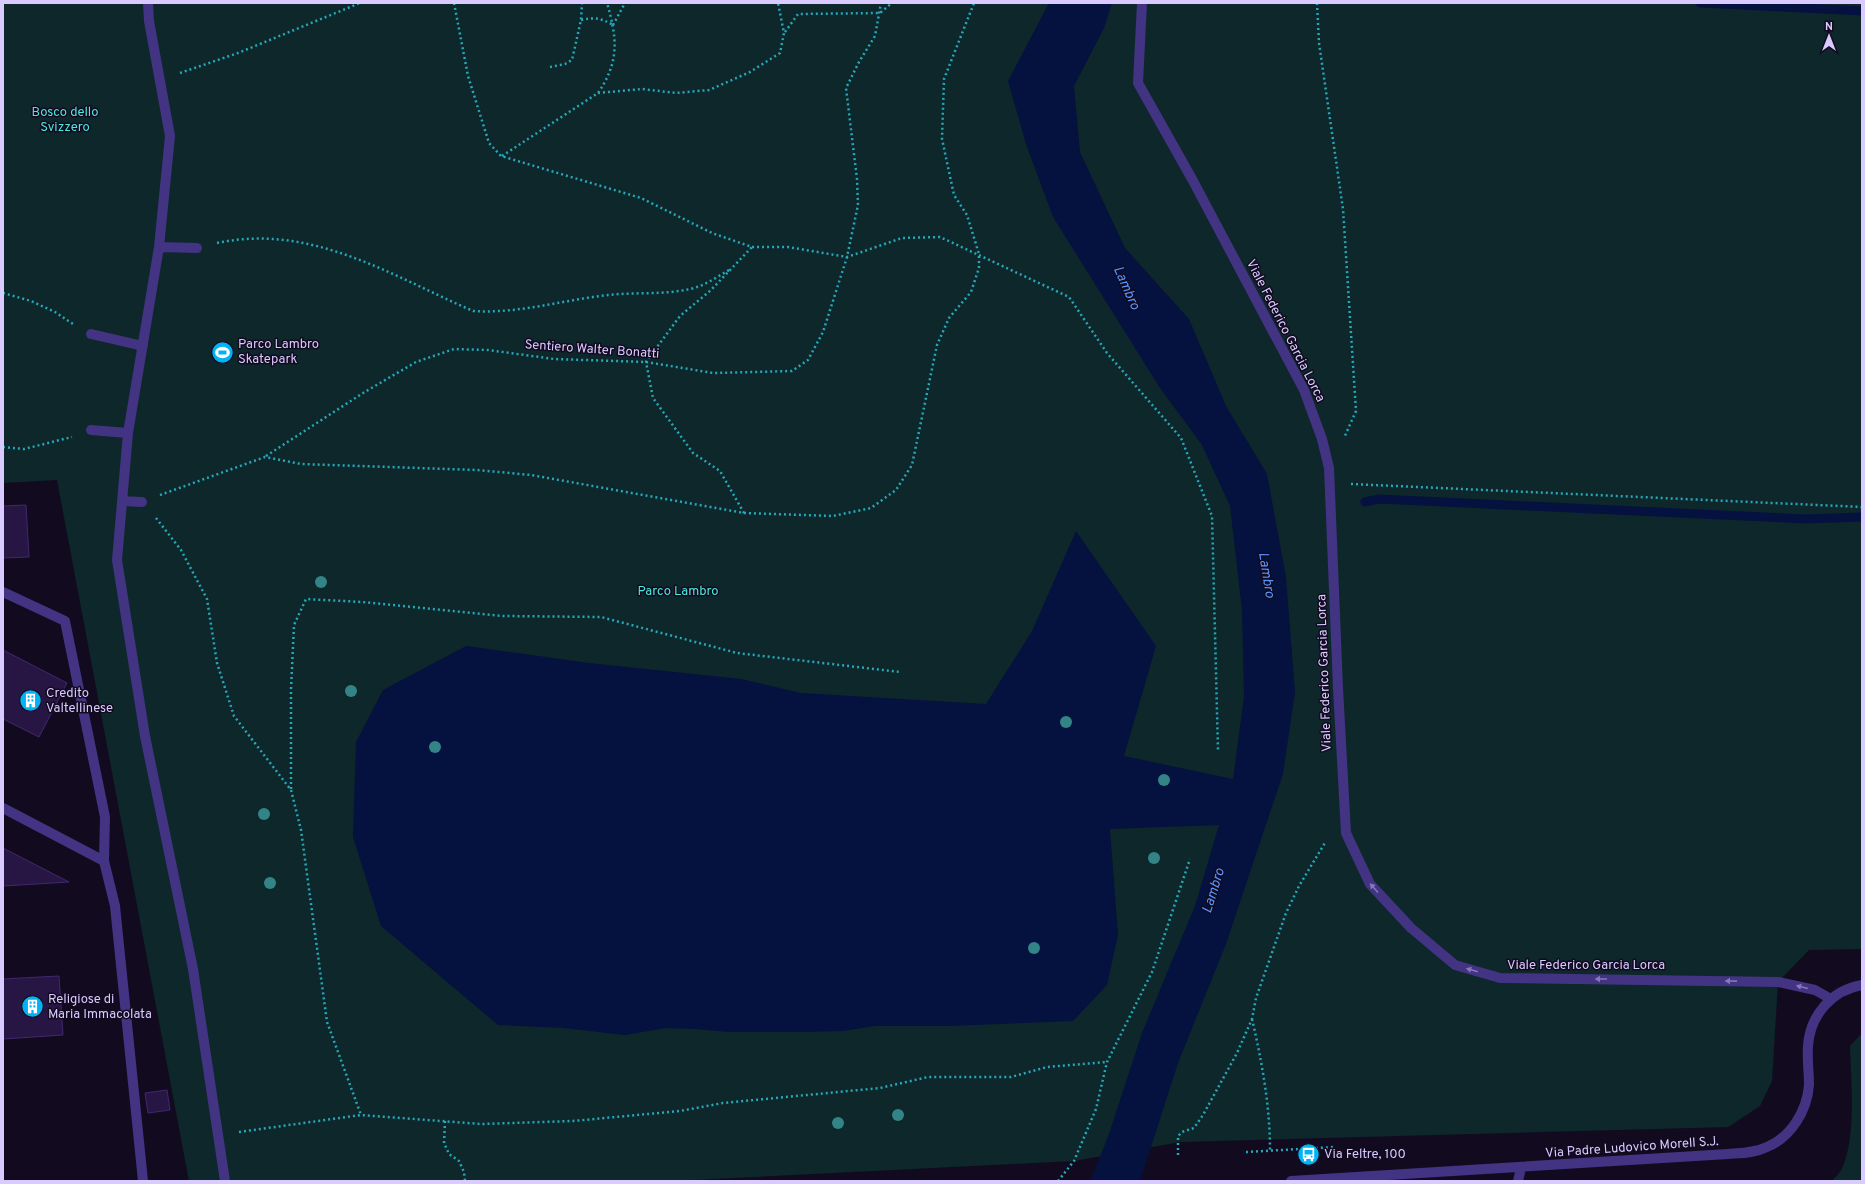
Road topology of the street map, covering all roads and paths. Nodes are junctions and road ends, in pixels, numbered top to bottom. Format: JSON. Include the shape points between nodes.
{"nodes":[{"id":1,"x":148,"y":3,"type":"edge"},
{"id":2,"x":360,"y":3,"type":"edge"},
{"id":3,"x":454,"y":3,"type":"edge"},
{"id":4,"x":582,"y":3,"type":"edge"},
{"id":5,"x":607,"y":3,"type":"edge"},
{"id":6,"x":625,"y":3,"type":"edge"},
{"id":7,"x":778,"y":3,"type":"edge"},
{"id":8,"x":881,"y":3,"type":"edge"},
{"id":9,"x":892,"y":3,"type":"edge"},
{"id":10,"x":974,"y":3,"type":"edge"},
{"id":11,"x":1142,"y":3,"type":"edge"},
{"id":12,"x":1317,"y":3,"type":"edge"},
{"id":13,"x":880,"y":13,"type":"junction"},
{"id":14,"x":581,"y":20,"type":"junction"},
{"id":15,"x":613,"y":25,"type":"junction"},
{"id":16,"x":784,"y":33,"type":"junction"},
{"id":17,"x":550,"y":67,"type":"dead end"},
{"id":18,"x":160,"y":79,"type":"junction"},
{"id":19,"x":598,"y":93,"type":"junction"},
{"id":20,"x":501,"y":156,"type":"junction"},
{"id":21,"x":159,"y":247,"type":"junction"},
{"id":22,"x":752,"y":247,"type":"junction"},
{"id":23,"x":197,"y":248,"type":"joint"},
{"id":24,"x":979,"y":254,"type":"junction"},
{"id":25,"x":847,"y":257,"type":"junction"},
{"id":26,"x":731,"y":269,"type":"junction"},
{"id":27,"x":3,"y":293,"type":"edge"},
{"id":28,"x":91,"y":334,"type":"joint"},
{"id":29,"x":143,"y":346,"type":"junction"},
{"id":30,"x":646,"y":362,"type":"junction"},
{"id":31,"x":91,"y":430,"type":"joint"},
{"id":32,"x":128,"y":433,"type":"junction"},
{"id":33,"x":3,"y":447,"type":"edge"},
{"id":34,"x":265,"y":457,"type":"junction"},
{"id":35,"x":1329,"y":468,"type":"junction"},
{"id":36,"x":1330,"y":483,"type":"junction"},
{"id":37,"x":122,"y":501,"type":"junction"},
{"id":38,"x":142,"y":502,"type":"junction"},
{"id":39,"x":1862,"y":507,"type":"edge"},
{"id":40,"x":744,"y":513,"type":"junction"},
{"id":41,"x":3,"y":592,"type":"edge"},
{"id":42,"x":900,"y":672,"type":"dead end"},
{"id":43,"x":1218,"y":751,"type":"dead end"},
{"id":44,"x":291,"y":790,"type":"junction"},
{"id":45,"x":3,"y":808,"type":"edge"},
{"id":46,"x":1346,"y":821,"type":"junction"},
{"id":47,"x":1190,"y":859,"type":"dead end"},
{"id":48,"x":104,"y":861,"type":"junction"},
{"id":49,"x":1862,"y":985,"type":"edge"},
{"id":50,"x":1831,"y":999,"type":"junction"},
{"id":51,"x":1252,"y":1019,"type":"junction"},
{"id":52,"x":1107,"y":1062,"type":"junction"},
{"id":53,"x":360,"y":1115,"type":"junction"},
{"id":54,"x":445,"y":1122,"type":"junction"},
{"id":55,"x":218,"y":1134,"type":"junction"},
{"id":56,"x":1335,"y":1147,"type":"dead end"},
{"id":57,"x":1270,"y":1150,"type":"junction"},
{"id":58,"x":1246,"y":1152,"type":"dead end"},
{"id":59,"x":1178,"y":1155,"type":"dead end"},
{"id":60,"x":1521,"y":1168,"type":"junction"},
{"id":61,"x":144,"y":1181,"type":"edge"},
{"id":62,"x":225,"y":1181,"type":"edge"},
{"id":63,"x":465,"y":1181,"type":"edge"},
{"id":64,"x":1058,"y":1181,"type":"edge"},
{"id":65,"x":1291,"y":1181,"type":"edge"},
{"id":66,"x":1518,"y":1181,"type":"edge"}],
"edges":[{"from":1,"to":18,"type":"street"},
{"from":2,"to":18,"type":"path","via":[[238,53]]},
{"from":3,"to":20,"type":"path","via":[[468,76],[489,143]]},
{"from":4,"to":14,"type":"path"},
{"from":5,"to":15,"type":"path"},
{"from":6,"to":15,"type":"path"},
{"from":7,"to":16,"type":"path"},
{"from":8,"to":13,"type":"path","name":"Sentiero Walter Bonatti"},
{"from":9,"to":13,"type":"path"},
{"from":10,"to":24,"type":"path","via":[[944,79],[942,139],[954,195],[967,215]]},
{"from":11,"to":35,"type":"street","name":"Viale Federico Garcia Lorca","via":[[1138,83],[1304,390],[1322,438]]},
{"from":12,"to":35,"type":"path","via":[[1319,43],[1343,209],[1356,412]]},
{"from":13,"to":16,"type":"path","via":[[798,14]]},
{"from":13,"to":25,"type":"path","name":"Sentiero Walter Bonatti","via":[[875,36],[846,88],[858,204]]},
{"from":14,"to":15,"type":"path","via":[[593,17]]},
{"from":14,"to":17,"type":"path","via":[[572,60]]},
{"from":15,"to":19,"type":"path","via":[[616,39],[614,53],[605,83]]},
{"from":16,"to":19,"type":"path","via":[[780,53],[750,72],[709,90],[676,93],[642,89]]},
{"from":18,"to":21,"type":"street","via":[[170,136]]},
{"from":19,"to":20,"type":"path"},
{"from":20,"to":22,"type":"path","via":[[641,198],[712,233]]},
{"from":21,"to":23,"type":"street"},
{"from":21,"to":29,"type":"street"},
{"from":22,"to":25,"type":"path","via":[[788,247]]},
{"from":22,"to":26,"type":"path"},
{"from":23,"to":26,"type":"path","via":[[252,239],[283,239],[322,246],[376,267],[473,311],[489,312],[609,295],[691,289]]},
{"from":24,"to":25,"type":"path","via":[[940,237],[902,238]]},
{"from":24,"to":40,"type":"path","via":[[979,268],[971,292],[949,318],[937,345],[912,465],[896,490],[871,508],[833,516]]},
{"from":24,"to":43,"type":"path","via":[[1068,297],[1107,353],[1181,438],[1212,516]]},
{"from":25,"to":30,"type":"path","name":"Sentiero Walter Bonatti","via":[[823,332],[808,360],[792,371],[713,373]]},
{"from":26,"to":30,"type":"path","via":[[680,316]]},
{"from":27,"to":28,"type":"path","via":[[31,301],[55,312]]},
{"from":28,"to":29,"type":"street"},
{"from":29,"to":32,"type":"street"},
{"from":30,"to":34,"type":"path","name":"Sentiero Walter Bonatti","via":[[554,359],[488,350],[454,349],[410,366],[363,393]]},
{"from":30,"to":40,"type":"path","via":[[653,398],[693,452],[720,471]]},
{"from":31,"to":32,"type":"street"},
{"from":31,"to":33,"type":"path","via":[[61,441],[24,448]]},
{"from":32,"to":37,"type":"street"},
{"from":34,"to":38,"type":"path","name":"Sentiero Walter Bonatti"},
{"from":34,"to":40,"type":"path","via":[[301,464],[469,469],[531,475]]},
{"from":35,"to":36,"type":"street","name":"Viale Federico Garcia Lorca"},
{"from":36,"to":39,"type":"path"},
{"from":36,"to":46,"type":"street","name":"Viale Federico Garcia Lorca"},
{"from":37,"to":38,"type":"street"},
{"from":37,"to":55,"type":"street","via":[[117,560],[145,736],[193,969]]},
{"from":38,"to":44,"type":"path","via":[[181,550],[207,599],[217,664],[234,716]]},
{"from":41,"to":48,"type":"street","via":[[65,621],[105,817]]},
{"from":42,"to":44,"type":"path","via":[[737,653],[600,617],[503,616],[306,599],[294,625]]},
{"from":44,"to":53,"type":"path","via":[[301,830],[327,1022]]},
{"from":45,"to":48,"type":"street"},
{"from":50,"to":46,"type":"street","name":"Viale Federico Garcia Lorca","one_way":true,"via":[[1815,990],[1778,982],[1500,978],[1455,965],[1411,928],[1370,884],[1346,833]]},
{"from":46,"to":51,"type":"path","via":[[1320,851],[1286,913],[1256,998]]},
{"from":47,"to":52,"type":"path","via":[[1152,972]]},
{"from":48,"to":61,"type":"street","via":[[115,906]]},
{"from":49,"to":50,"type":"street","name":"Via Padre Ludovico Morell S.J.","via":[[1845,990]]},
{"from":50,"to":60,"type":"street","name":"Via Padre Ludovico Morell S.J.","via":[[1820,1011],[1811,1029],[1808,1045],[1809,1086],[1805,1107],[1794,1126],[1767,1148],[1753,1152]]},
{"from":51,"to":57,"type":"path","via":[[1260,1049],[1270,1126]]},
{"from":51,"to":59,"type":"path","via":[[1237,1053],[1203,1115],[1194,1128],[1178,1136]]},
{"from":52,"to":54,"type":"path","via":[[1047,1067],[1011,1077],[928,1077],[880,1088],[723,1103],[680,1111],[573,1122]]},
{"from":52,"to":64,"type":"path","via":[[1096,1109],[1074,1160]]},
{"from":53,"to":54,"type":"path"},
{"from":53,"to":55,"type":"path"},
{"from":54,"to":63,"type":"path","via":[[444,1142],[449,1154],[459,1160]]},
{"from":55,"to":62,"type":"street"},
{"from":56,"to":57,"type":"path"},
{"from":57,"to":58,"type":"path"},
{"from":60,"to":65,"type":"street","name":"Via Padre Ludovico Morell S.J."},
{"from":60,"to":66,"type":"street"}]}
